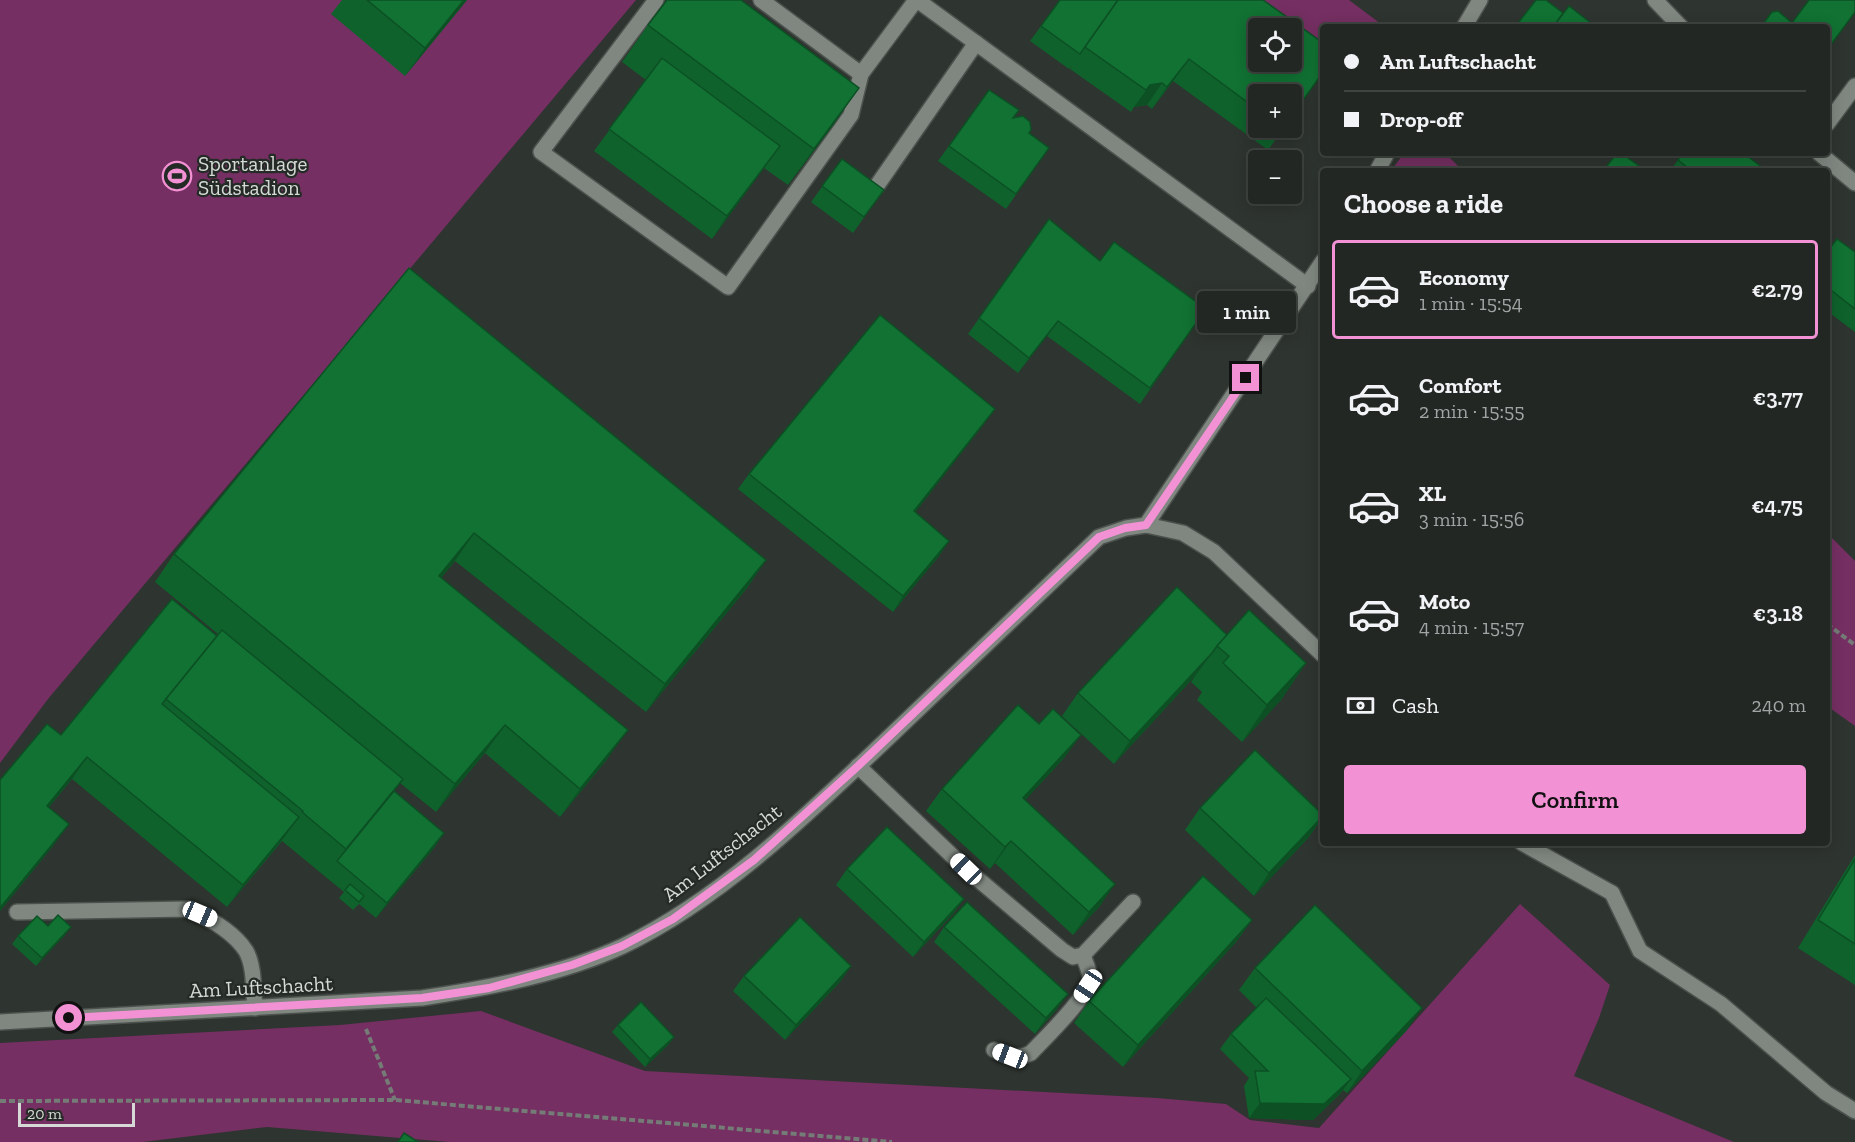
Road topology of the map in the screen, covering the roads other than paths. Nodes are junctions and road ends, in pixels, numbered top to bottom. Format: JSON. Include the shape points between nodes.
{"nodes":[{"id":1,"x":656,"y":0,"type":"edge"},
{"id":2,"x":761,"y":0,"type":"edge"},
{"id":3,"x":916,"y":0,"type":"edge"},
{"id":4,"x":1480,"y":0,"type":"edge"},
{"id":5,"x":1655,"y":0,"type":"edge"},
{"id":6,"x":1466,"y":24,"type":"edge"},
{"id":7,"x":1678,"y":24,"type":"edge"},
{"id":8,"x":976,"y":43,"type":"junction"},
{"id":9,"x":861,"y":74,"type":"junction"},
{"id":10,"x":1855,"y":86,"type":"edge"},
{"id":11,"x":1830,"y":120,"type":"edge"},
{"id":12,"x":1823,"y":156,"type":"edge"},
{"id":13,"x":1855,"y":183,"type":"edge"},
{"id":14,"x":876,"y":187,"type":"edge"},
{"id":15,"x":1320,"y":266,"type":"edge"},
{"id":16,"x":1308,"y":286,"type":"junction"},
{"id":17,"x":1146,"y":525,"type":"junction"},
{"id":18,"x":1320,"y":652,"type":"edge"},
{"id":19,"x":858,"y":766,"type":"junction"},
{"id":20,"x":1527,"y":846,"type":"edge"},
{"id":21,"x":1133,"y":902,"type":"dead end"},
{"id":22,"x":17,"y":912,"type":"edge"},
{"id":23,"x":1083,"y":955,"type":"junction"},
{"id":24,"x":255,"y":1008,"type":"junction"},
{"id":25,"x":0,"y":1022,"type":"edge"},
{"id":26,"x":994,"y":1050,"type":"dead end"},
{"id":27,"x":1855,"y":1110,"type":"edge"}],
"edges":[{"from":1,"to":9,"type":"street","via":[[542,152],[728,287],[851,115]]},
{"from":2,"to":9,"type":"street"},
{"from":3,"to":8,"type":"street"},
{"from":3,"to":9,"type":"street"},
{"from":4,"to":6,"type":"street"},
{"from":5,"to":7,"type":"street"},
{"from":8,"to":14,"type":"street"},
{"from":8,"to":16,"type":"street"},
{"from":10,"to":11,"type":"street"},
{"from":12,"to":13,"type":"street"},
{"from":15,"to":16,"type":"street"},
{"from":16,"to":17,"type":"street"},
{"from":17,"to":18,"type":"street","name":"Am Luftschacht","via":[[1183,533],[1214,552]]},
{"from":17,"to":19,"type":"street","name":"Am Luftschacht","via":[[1099,537]]},
{"from":19,"to":23,"type":"street","via":[[966,869],[1062,950],[1073,957]]},
{"from":19,"to":24,"type":"street","name":"Am Luftschacht","via":[[754,860],[673,919],[622,946],[572,965],[489,988],[422,998]]},
{"from":20,"to":27,"type":"street","via":[[1612,893],[1640,951],[1721,1004],[1826,1093]]},
{"from":21,"to":23,"type":"street"},
{"from":22,"to":24,"type":"street","via":[[188,909],[211,919],[246,951]]},
{"from":23,"to":26,"type":"street","via":[[1090,977],[1088,986],[1031,1053],[1022,1058]]},
{"from":24,"to":25,"type":"street","name":"Am Luftschacht"}]}
